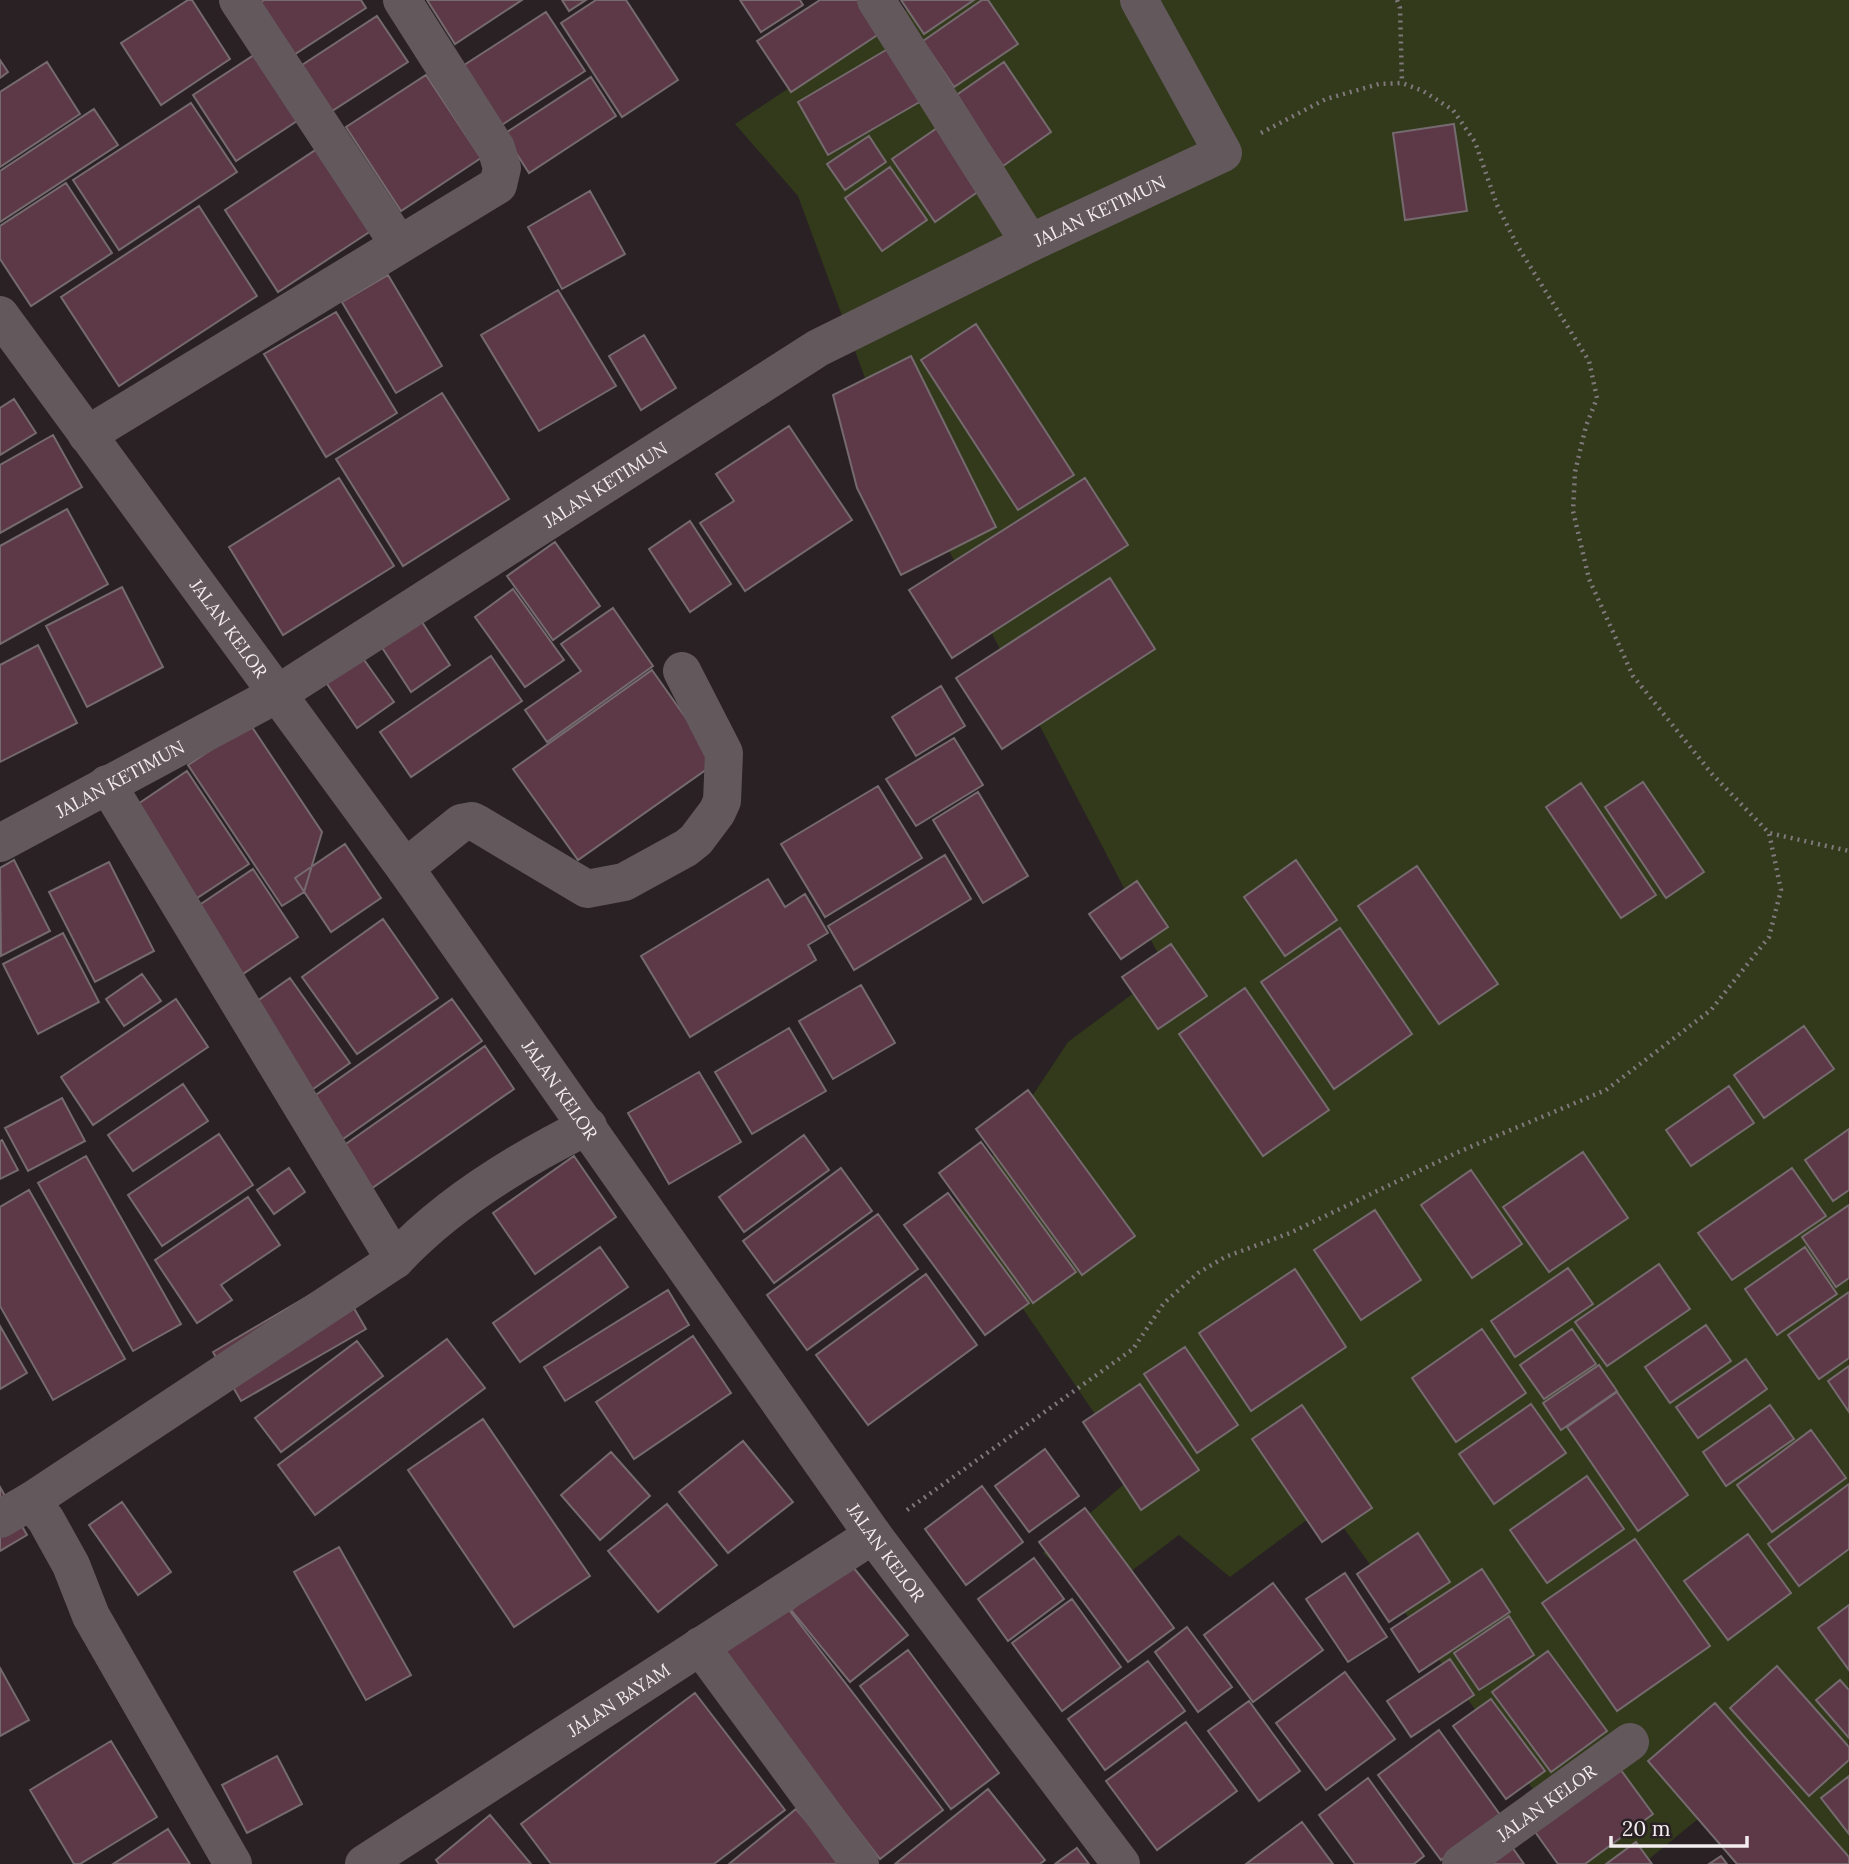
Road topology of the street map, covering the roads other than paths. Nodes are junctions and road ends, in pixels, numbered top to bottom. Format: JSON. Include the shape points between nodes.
{"nodes":[{"id":1,"x":238,"y":0,"type":"edge"},
{"id":2,"x":402,"y":0,"type":"edge"},
{"id":3,"x":876,"y":0,"type":"edge"},
{"id":4,"x":1139,"y":0,"type":"edge"},
{"id":5,"x":398,"y":243,"type":"junction"},
{"id":6,"x":1030,"y":243,"type":"junction"},
{"id":7,"x":0,"y":315,"type":"edge"},
{"id":8,"x":87,"y":435,"type":"junction"},
{"id":9,"x":682,"y":671,"type":"dead end"},
{"id":10,"x":279,"y":692,"type":"junction"},
{"id":11,"x":107,"y":784,"type":"junction"},
{"id":12,"x":0,"y":843,"type":"edge"},
{"id":13,"x":405,"y":868,"type":"junction"},
{"id":14,"x":588,"y":1126,"type":"junction"},
{"id":15,"x":396,"y":1260,"type":"junction"},
{"id":16,"x":15,"y":1510,"type":"edge"},
{"id":17,"x":873,"y":1535,"type":"junction"},
{"id":18,"x":700,"y":1646,"type":"junction"},
{"id":19,"x":1630,"y":1742,"type":"dead end"},
{"id":20,"x":233,"y":1864,"type":"edge"},
{"id":21,"x":364,"y":1864,"type":"edge"},
{"id":22,"x":860,"y":1864,"type":"edge"},
{"id":23,"x":1121,"y":1864,"type":"edge"},
{"id":24,"x":1461,"y":1864,"type":"edge"}],
"edges":[{"from":1,"to":5,"type":"street"},
{"from":2,"to":5,"type":"street","via":[[496,148],[502,168],[498,185]]},
{"from":3,"to":6,"type":"street"},
{"from":4,"to":6,"type":"street","name":"JALAN KETIMUN","via":[[1223,153]]},
{"from":5,"to":8,"type":"street"},
{"from":6,"to":10,"type":"street","name":"JALAN KETIMUN","via":[[818,348]]},
{"from":7,"to":8,"type":"street","name":"JALAN KELOR"},
{"from":8,"to":10,"type":"street","name":"JALAN KELOR"},
{"from":9,"to":13,"type":"street","via":[[724,752],[722,801],[692,844],[624,882],[587,889],[467,821]]},
{"from":10,"to":11,"type":"street","name":"JALAN KETIMUN"},
{"from":10,"to":13,"type":"street","name":"JALAN KELOR"},
{"from":11,"to":12,"type":"street","name":"JALAN KETIMUN"},
{"from":11,"to":15,"type":"street"},
{"from":13,"to":14,"type":"street","name":"JALAN KELOR"},
{"from":14,"to":15,"type":"street","via":[[492,1181],[425,1228]]},
{"from":14,"to":17,"type":"street","name":"JALAN KELOR"},
{"from":15,"to":16,"type":"street"},
{"from":16,"to":20,"type":"street","via":[[46,1520],[71,1564],[91,1616]]},
{"from":17,"to":18,"type":"street","name":"JALAN BAYAM"},
{"from":17,"to":23,"type":"street","name":"JALAN KELOR"},
{"from":18,"to":21,"type":"street","name":"JALAN BAYAM"},
{"from":18,"to":22,"type":"street"},
{"from":19,"to":24,"type":"street","name":"JALAN KELOR"}]}
